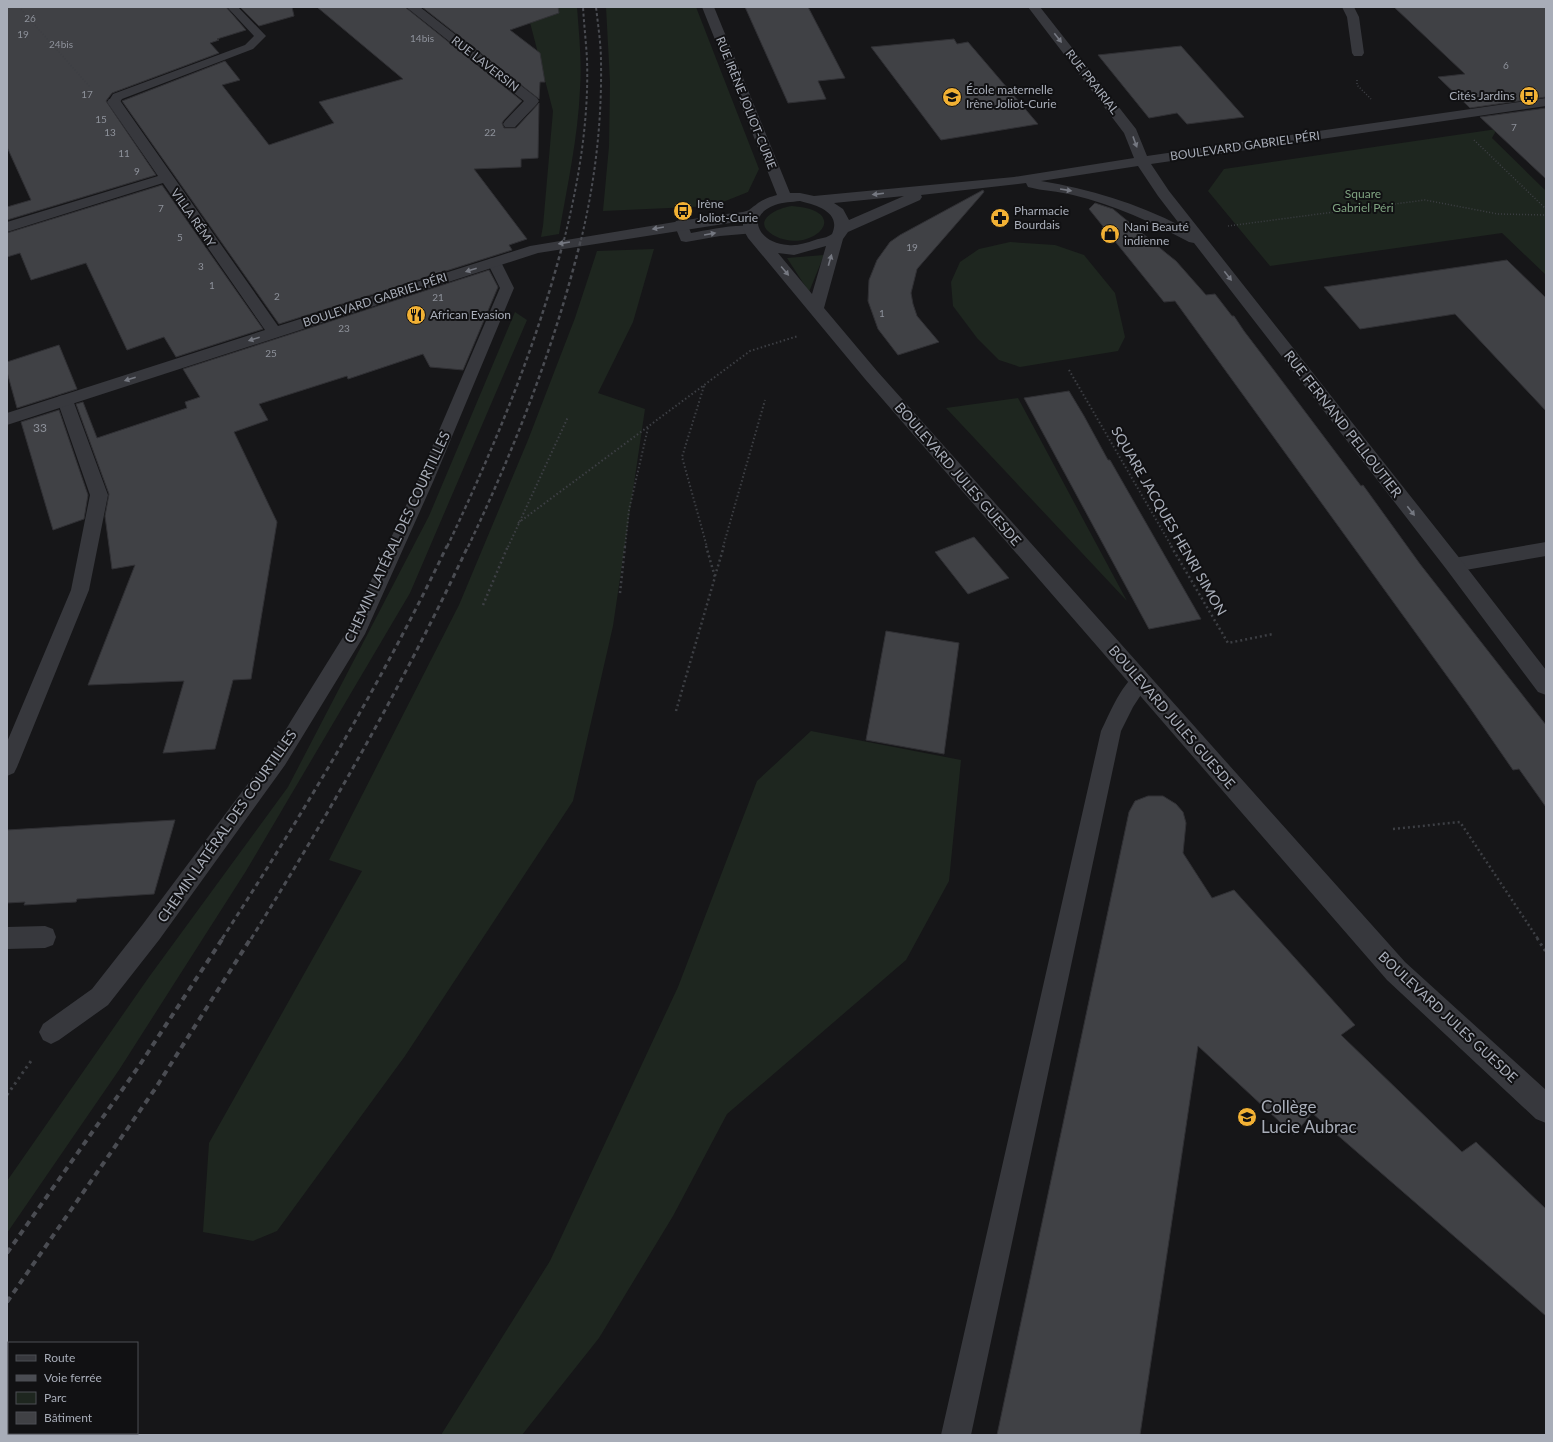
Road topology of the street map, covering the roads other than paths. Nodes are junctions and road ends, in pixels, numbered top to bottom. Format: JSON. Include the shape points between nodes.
{"nodes":[{"id":1,"x":232,"y":7,"type":"edge"},
{"id":2,"x":412,"y":7,"type":"edge"},
{"id":3,"x":708,"y":7,"type":"edge"},
{"id":4,"x":1034,"y":7,"type":"edge"},
{"id":5,"x":1348,"y":7,"type":"edge"},
{"id":6,"x":1358,"y":53,"type":"road end"},
{"id":7,"x":114,"y":102,"type":"joint"},
{"id":8,"x":1546,"y":102,"type":"edge"},
{"id":9,"x":510,"y":124,"type":"dead end"},
{"id":10,"x":1142,"y":161,"type":"junction"},
{"id":11,"x":166,"y":178,"type":"junction"},
{"id":12,"x":1014,"y":181,"type":"junction"},
{"id":13,"x":944,"y":188,"type":"junction"},
{"id":14,"x":785,"y":198,"type":"junction"},
{"id":15,"x":814,"y":200,"type":"junction"},
{"id":16,"x":752,"y":215,"type":"junction"},
{"id":17,"x":681,"y":224,"type":"junction"},
{"id":18,"x":7,"y":227,"type":"edge"},
{"id":19,"x":839,"y":234,"type":"junction"},
{"id":20,"x":755,"y":236,"type":"junction"},
{"id":21,"x":1204,"y":245,"type":"junction"},
{"id":22,"x":494,"y":262,"type":"junction"},
{"id":23,"x":816,"y":308,"type":"junction"},
{"id":24,"x":274,"y":332,"type":"junction"},
{"id":25,"x":65,"y":400,"type":"junction"},
{"id":26,"x":7,"y":419,"type":"edge"},
{"id":27,"x":1546,"y":549,"type":"edge"},
{"id":28,"x":1454,"y":565,"type":"junction"},
{"id":29,"x":1140,"y":681,"type":"junction"},
{"id":30,"x":1546,"y":686,"type":"edge"},
{"id":31,"x":7,"y":767,"type":"edge"},
{"id":32,"x":45,"y":937,"type":"dead end"},
{"id":33,"x":7,"y":938,"type":"edge"},
{"id":34,"x":51,"y":1032,"type":"road end"},
{"id":35,"x":1546,"y":1109,"type":"edge"},
{"id":36,"x":956,"y":1435,"type":"edge"}],
"edges":[{"from":1,"to":7,"type":"lane","via":[[260,36],[249,47],[117,97]]},
{"from":2,"to":9,"type":"street","name":"RUE LAVERSIN","via":[[532,101]]},
{"from":3,"to":14,"type":"street","name":"RUE IRÈNE JOLIOT-CURIE"},
{"from":4,"to":10,"type":"street","name":"RUE PRAIRIAL","one_way":true,"via":[[1131,132]]},
{"from":5,"to":6,"type":"street"},
{"from":7,"to":11,"type":"street","name":"VILLA RÉMY"},
{"from":8,"to":10,"type":"street","name":"BOULEVARD GABRIEL PÉRI"},
{"from":10,"to":12,"type":"street","name":"BOULEVARD GABRIEL PÉRI"},
{"from":10,"to":21,"type":"street","name":"RUE FERNAND PELLOUTIER","via":[[1163,193]]},
{"from":11,"to":18,"type":"street"},
{"from":11,"to":24,"type":"street","name":"VILLA RÉMY"},
{"from":12,"to":13,"type":"street","name":"BOULEVARD GABRIEL PÉRI"},
{"from":12,"to":21,"type":"street","one_way":true,"via":[[1077,191],[1116,203],[1172,226]]},
{"from":13,"to":15,"type":"street","name":"BOULEVARD GABRIEL PÉRI","one_way":true},
{"from":13,"to":19,"type":"street","name":"BOULEVARD GABRIEL PÉRI","via":[[905,200]]},
{"from":14,"to":15,"type":"street","name":"BOULEVARD GABRIEL PÉRI","via":[[800,197]]},
{"from":14,"to":16,"type":"street","name":"BOULEVARD GABRIEL PÉRI","via":[[765,204]]},
{"from":15,"to":19,"type":"street","name":"BOULEVARD GABRIEL PÉRI","via":[[828,204],[837,212],[842,220]]},
{"from":16,"to":17,"type":"street","name":"BOULEVARD GABRIEL PÉRI"},
{"from":16,"to":20,"type":"street","via":[[749,222]]},
{"from":17,"to":20,"type":"lane","one_way":true,"via":[[686,238],[720,232]]},
{"from":17,"to":22,"type":"street","name":"BOULEVARD GABRIEL PÉRI","one_way":true,"via":[[542,247]]},
{"from":19,"to":20,"type":"street","name":"BOULEVARD GABRIEL PÉRI","via":[[800,250],[774,247]]},
{"from":23,"to":19,"type":"street","one_way":true},
{"from":20,"to":23,"type":"street","name":"BOULEVARD JULES GUESDE","one_way":true},
{"from":21,"to":28,"type":"street","name":"RUE FERNAND PELLOUTIER","one_way":true},
{"from":22,"to":24,"type":"street","name":"BOULEVARD GABRIEL PÉRI","one_way":true},
{"from":22,"to":34,"type":"lane","name":"CHEMIN LATÉRAL DES COURTILLES","via":[[507,288],[425,482],[358,629],[278,759],[151,932],[100,997]]},
{"from":23,"to":29,"type":"street","name":"BOULEVARD JULES GUESDE","via":[[871,375]]},
{"from":24,"to":25,"type":"street","name":"BOULEVARD GABRIEL PÉRI","one_way":true},
{"from":25,"to":26,"type":"street","name":"BOULEVARD GABRIEL PÉRI"},
{"from":25,"to":31,"type":"lane","via":[[99,495],[80,590]]},
{"from":27,"to":28,"type":"lane"},
{"from":28,"to":30,"type":"street","name":"RUE FERNAND PELLOUTIER"},
{"from":29,"to":35,"type":"street","name":"BOULEVARD JULES GUESDE","via":[[1396,971]]},
{"from":29,"to":36,"type":"lane","via":[[1126,701],[1111,731]]},
{"from":32,"to":33,"type":"lane"}]}
